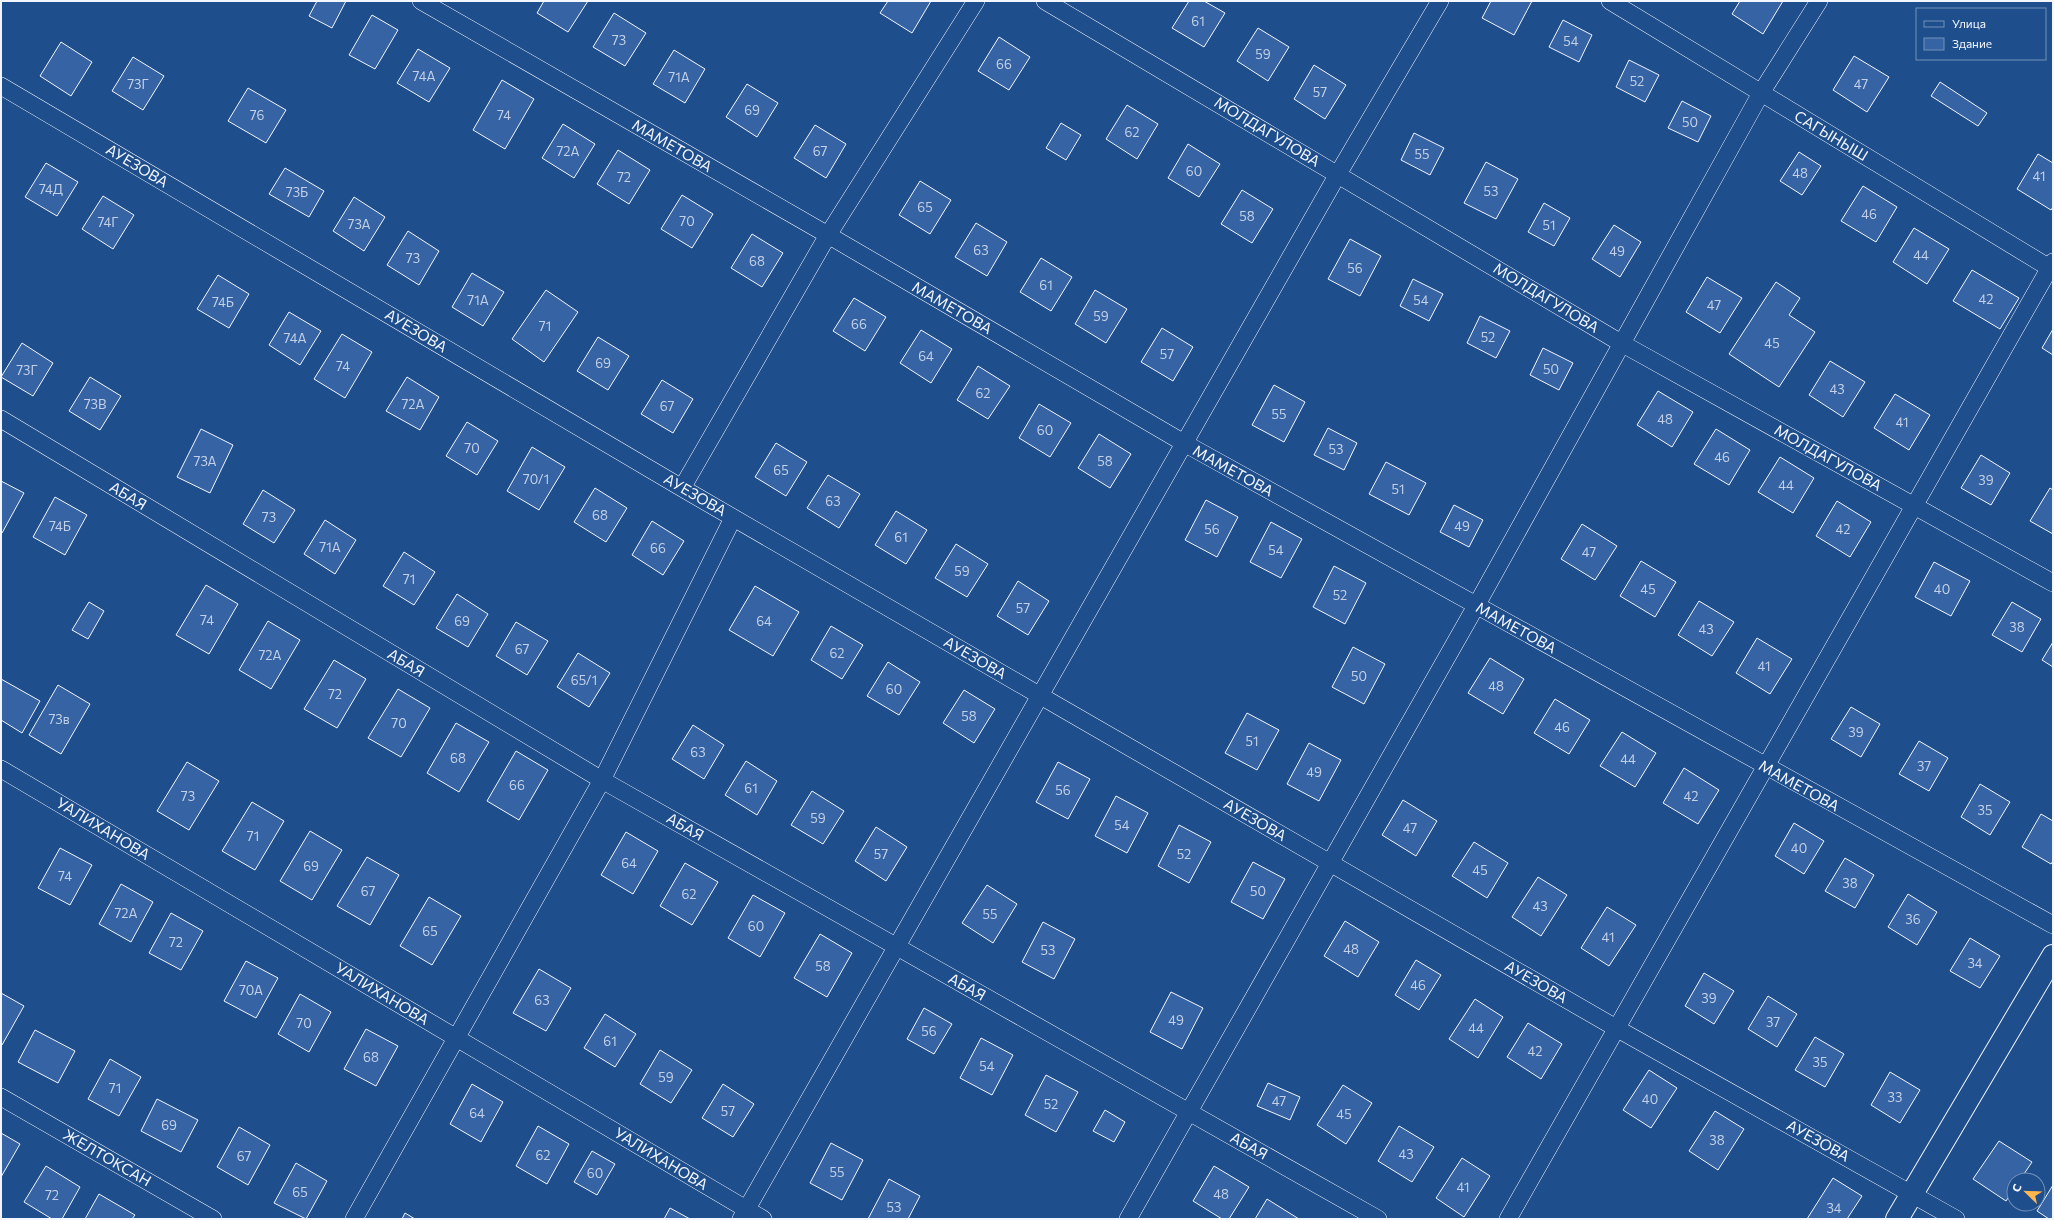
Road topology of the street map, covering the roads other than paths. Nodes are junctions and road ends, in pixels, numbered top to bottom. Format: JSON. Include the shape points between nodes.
{"nodes":[{"id":1,"x":421,"y":1,"type":"edge"},
{"id":2,"x":976,"y":1,"type":"edge"},
{"id":3,"x":1045,"y":1,"type":"edge"},
{"id":4,"x":1440,"y":1,"type":"edge"},
{"id":5,"x":1610,"y":1,"type":"edge"},
{"id":6,"x":1819,"y":1,"type":"edge"},
{"id":7,"x":1,"y":86,"type":"edge"},
{"id":8,"x":1761,"y":93,"type":"junction"},
{"id":9,"x":1338,"y":174,"type":"junction"},
{"id":10,"x":828,"y":235,"type":"junction"},
{"id":11,"x":2052,"y":267,"type":"edge"},
{"id":12,"x":1621,"y":343,"type":"junction"},
{"id":13,"x":1,"y":419,"type":"edge"},
{"id":14,"x":1184,"y":443,"type":"junction"},
{"id":15,"x":682,"y":488,"type":"junction"},
{"id":16,"x":1913,"y":505,"type":"junction"},
{"id":17,"x":733,"y":518,"type":"junction"},
{"id":18,"x":2053,"y":583,"type":"edge"},
{"id":19,"x":1476,"y":606,"type":"junction"},
{"id":20,"x":1039,"y":696,"type":"junction"},
{"id":21,"x":1764,"y":767,"type":"junction"},
{"id":22,"x":1,"y":769,"type":"edge"},
{"id":23,"x":602,"y":780,"type":"junction"},
{"id":24,"x":1330,"y":863,"type":"junction"},
{"id":25,"x":2053,"y":925,"type":"edge"},
{"id":26,"x":895,"y":947,"type":"junction"},
{"id":27,"x":2053,"y":956,"type":"edge"},
{"id":28,"x":1616,"y":1028,"type":"junction"},
{"id":29,"x":455,"y":1038,"type":"junction"},
{"id":30,"x":1,"y":1096,"type":"edge"},
{"id":31,"x":1187,"y":1112,"type":"junction"},
{"id":32,"x":1912,"y":1194,"type":"junction"},
{"id":33,"x":744,"y":1214,"type":"edge"},
{"id":34,"x":213,"y":1219,"type":"edge"},
{"id":35,"x":354,"y":1219,"type":"edge"},
{"id":36,"x":763,"y":1219,"type":"edge"},
{"id":37,"x":1128,"y":1219,"type":"edge"},
{"id":38,"x":1378,"y":1219,"type":"edge"},
{"id":39,"x":1508,"y":1219,"type":"edge"},
{"id":40,"x":1897,"y":1219,"type":"edge"},
{"id":41,"x":1956,"y":1219,"type":"edge"}],
"edges":[{"from":1,"to":10,"type":"street","name":"МАМЕТОВА"},
{"from":2,"to":10,"type":"street"},
{"from":3,"to":9,"type":"street","name":"МОЛДАГУЛОВА"},
{"from":4,"to":9,"type":"street"},
{"from":5,"to":8,"type":"street","name":"САГЫНЫШ"},
{"from":6,"to":8,"type":"street"},
{"from":7,"to":15,"type":"street","name":"АУЕЗОВА"},
{"from":8,"to":11,"type":"street","name":"САГЫНЫШ"},
{"from":8,"to":12,"type":"street"},
{"from":9,"to":12,"type":"street","name":"МОЛДАГУЛОВА"},
{"from":9,"to":14,"type":"street"},
{"from":10,"to":14,"type":"street","name":"МАМЕТОВА"},
{"from":10,"to":15,"type":"street"},
{"from":11,"to":16,"type":"street"},
{"from":12,"to":16,"type":"street","name":"МОЛДАГУЛОВА"},
{"from":12,"to":19,"type":"street"},
{"from":13,"to":23,"type":"street","name":"АБАЯ"},
{"from":14,"to":19,"type":"street","name":"МАМЕТОВА"},
{"from":14,"to":20,"type":"street"},
{"from":15,"to":17,"type":"street","name":"АУЕЗОВА"},
{"from":16,"to":18,"type":"street","name":"МОЛДАГУЛОВА"},
{"from":16,"to":21,"type":"street"},
{"from":17,"to":20,"type":"street","name":"АУЕЗОВА"},
{"from":17,"to":23,"type":"street"},
{"from":19,"to":21,"type":"street","name":"МАМЕТОВА"},
{"from":19,"to":24,"type":"street"},
{"from":20,"to":24,"type":"street","name":"АУЕЗОВА"},
{"from":20,"to":26,"type":"street"},
{"from":21,"to":25,"type":"street","name":"МАМЕТОВА"},
{"from":21,"to":28,"type":"street"},
{"from":22,"to":29,"type":"street","name":"УАЛИХАНОВА"},
{"from":23,"to":26,"type":"street","name":"АБАЯ"},
{"from":23,"to":29,"type":"street"},
{"from":24,"to":28,"type":"street","name":"АУЕЗОВА"},
{"from":24,"to":31,"type":"street"},
{"from":26,"to":31,"type":"street","name":"АБАЯ"},
{"from":26,"to":33,"type":"street"},
{"from":27,"to":32,"type":"street"},
{"from":28,"to":32,"type":"street","name":"АУЕЗОВА"},
{"from":28,"to":39,"type":"street"},
{"from":29,"to":33,"type":"street","name":"УАЛИХАНОВА"},
{"from":29,"to":35,"type":"street"},
{"from":30,"to":34,"type":"street","name":"ЖЕЛТОКСАН"},
{"from":31,"to":37,"type":"street"},
{"from":31,"to":38,"type":"street","name":"АБАЯ"},
{"from":32,"to":40,"type":"street"},
{"from":32,"to":41,"type":"street","name":"АУЕЗОВА"},
{"from":33,"to":36,"type":"street","name":"УАЛИХАНОВА"}]}
